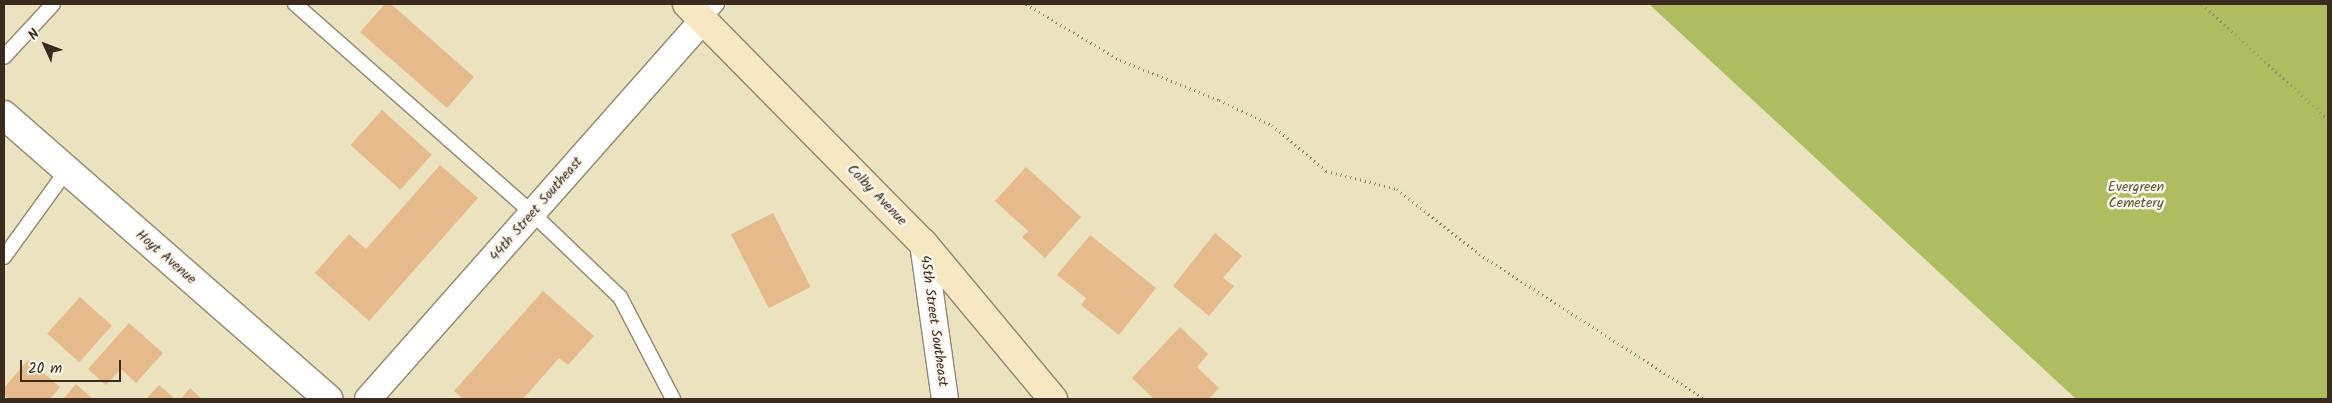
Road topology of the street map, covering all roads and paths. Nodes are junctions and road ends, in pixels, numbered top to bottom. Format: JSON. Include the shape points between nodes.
{"nodes":[{"id":1,"x":53,"y":4,"type":"edge"},
{"id":2,"x":296,"y":4,"type":"edge"},
{"id":3,"x":1026,"y":4,"type":"edge"},
{"id":4,"x":2202,"y":4,"type":"edge"},
{"id":5,"x":702,"y":9,"type":"edge"},
{"id":6,"x":4,"y":58,"type":"edge"},
{"id":7,"x":4,"y":115,"type":"edge"},
{"id":8,"x":2328,"y":119,"type":"edge"},
{"id":9,"x":67,"y":170,"type":"junction"},
{"id":10,"x":532,"y":213,"type":"junction"},
{"id":11,"x":923,"y":243,"type":"junction"},
{"id":12,"x":4,"y":257,"type":"edge"},
{"id":13,"x":328,"y":399,"type":"edge"},
{"id":14,"x":368,"y":399,"type":"edge"},
{"id":15,"x":673,"y":399,"type":"edge"},
{"id":16,"x":944,"y":399,"type":"edge"},
{"id":17,"x":1053,"y":399,"type":"edge"},
{"id":18,"x":1705,"y":399,"type":"edge"}],
"edges":[{"from":1,"to":6,"type":"lane"},
{"from":2,"to":10,"type":"lane"},
{"from":3,"to":18,"type":"path","via":[[1120,60],[1272,125],[1326,171],[1397,189],[1517,280]]},
{"from":4,"to":8,"type":"path"},
{"from":5,"to":10,"type":"street","name":"44th Street Southeast"},
{"from":5,"to":11,"type":"main road","name":"Colby Avenue"},
{"from":7,"to":9,"type":"street","name":"Hoyt Avenue"},
{"from":9,"to":12,"type":"lane"},
{"from":9,"to":13,"type":"street","name":"Hoyt Avenue"},
{"from":10,"to":14,"type":"street","name":"44th Street Southeast"},
{"from":10,"to":15,"type":"lane","via":[[620,296]]},
{"from":11,"to":16,"type":"street","name":"45th Street Southeast"},
{"from":11,"to":17,"type":"main road","name":"Colby Avenue"}]}
